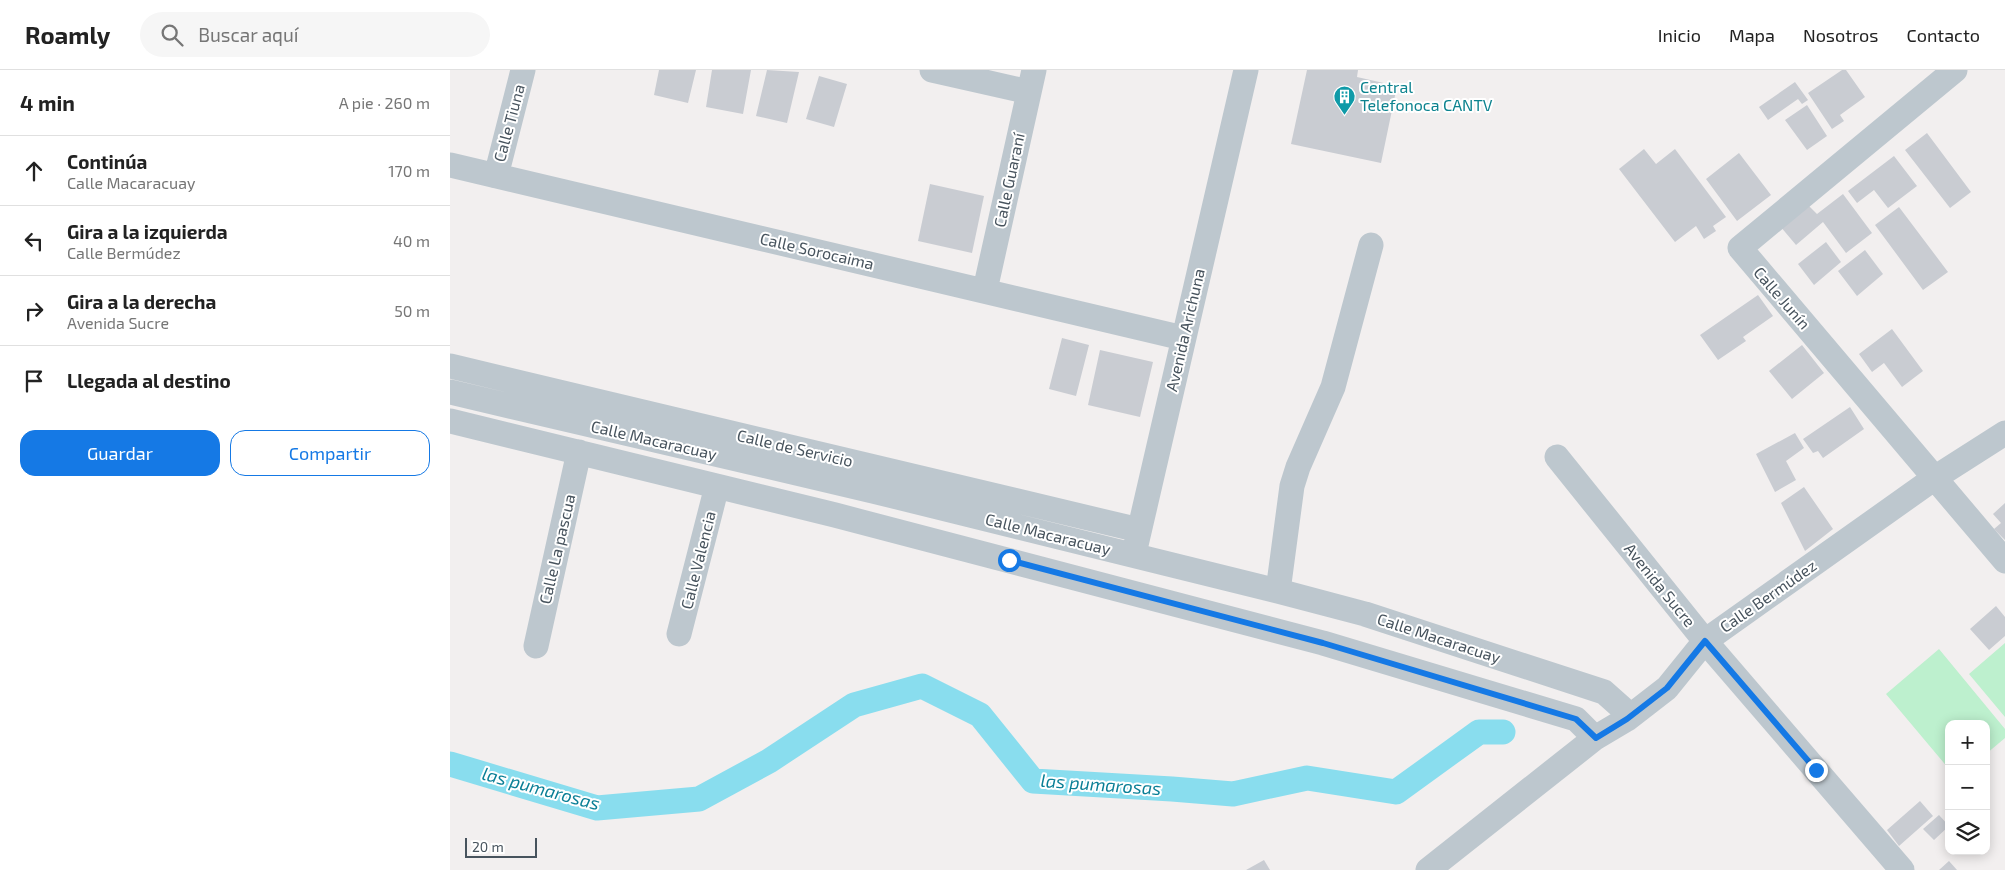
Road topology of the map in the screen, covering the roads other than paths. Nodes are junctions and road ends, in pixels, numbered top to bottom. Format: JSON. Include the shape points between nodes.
{"nodes":[{"id":1,"x":523,"y":70,"type":"edge"},
{"id":2,"x":932,"y":70,"type":"edge"},
{"id":3,"x":1246,"y":70,"type":"edge"},
{"id":4,"x":1955,"y":70,"type":"edge"},
{"id":5,"x":1031,"y":81,"type":"edge"},
{"id":6,"x":450,"y":165,"type":"edge"},
{"id":7,"x":496,"y":176,"type":"junction"},
{"id":8,"x":1372,"y":245,"type":"dead end"},
{"id":9,"x":986,"y":290,"type":"junction"},
{"id":10,"x":1183,"y":338,"type":"junction"},
{"id":11,"x":450,"y":366,"type":"edge"},
{"id":12,"x":450,"y":392,"type":"edge"},
{"id":13,"x":450,"y":421,"type":"edge"},
{"id":14,"x":2005,"y":433,"type":"edge"},
{"id":15,"x":579,"y":452,"type":"junction"},
{"id":16,"x":1557,"y":457,"type":"dead end"},
{"id":17,"x":1936,"y":477,"type":"junction"},
{"id":18,"x":717,"y":486,"type":"junction"},
{"id":19,"x":1139,"y":530,"type":"junction"},
{"id":20,"x":1134,"y":555,"type":"junction"},
{"id":21,"x":2005,"y":561,"type":"edge"},
{"id":22,"x":1125,"y":591,"type":"junction"},
{"id":23,"x":1278,"y":591,"type":"junction"},
{"id":24,"x":679,"y":634,"type":"dead end"},
{"id":25,"x":1705,"y":641,"type":"junction"},
{"id":26,"x":536,"y":646,"type":"dead end"},
{"id":27,"x":1627,"y":719,"type":"junction"},
{"id":28,"x":1596,"y":738,"type":"junction"},
{"id":29,"x":1428,"y":870,"type":"edge"},
{"id":30,"x":1902,"y":870,"type":"edge"}],
"edges":[{"from":1,"to":7,"type":"street","name":"Calle Tiuna"},
{"from":2,"to":5,"type":"street"},
{"from":3,"to":10,"type":"street","name":"Avenida Arichuna"},
{"from":4,"to":17,"type":"street","name":"Calle Junín","via":[[1740,248]]},
{"from":5,"to":9,"type":"street","name":"Calle Guaraní"},
{"from":6,"to":7,"type":"street","name":"Calle Sorocaima"},
{"from":7,"to":9,"type":"street","name":"Calle Sorocaima"},
{"from":8,"to":23,"type":"street","via":[[1333,387],[1292,486]]},
{"from":9,"to":10,"type":"street","name":"Calle Sorocaima"},
{"from":10,"to":19,"type":"street","name":"Avenida Arichuna"},
{"from":11,"to":19,"type":"street","name":"Calle de Servicio"},
{"from":12,"to":20,"type":"street","name":"Calle Macaracuay"},
{"from":13,"to":15,"type":"street","name":"Calle Macaracuay"},
{"from":14,"to":17,"type":"street","name":"Calle Bermúdez"},
{"from":15,"to":18,"type":"street","name":"Calle Macaracuay"},
{"from":15,"to":26,"type":"street","name":"Calle La pascua"},
{"from":16,"to":25,"type":"street","name":"Avenida Sucre"},
{"from":17,"to":21,"type":"street","name":"Calle Junín"},
{"from":17,"to":25,"type":"street","name":"Calle Bermúdez"},
{"from":18,"to":22,"type":"street","name":"Calle Macaracuay"},
{"from":18,"to":24,"type":"street","name":"Calle Valencia"},
{"from":19,"to":20,"type":"street","name":"Avenida Arichuna"},
{"from":20,"to":22,"type":"street","name":"Avenida Arichuna"},
{"from":20,"to":23,"type":"street","name":"Calle Macaracuay"},
{"from":22,"to":28,"type":"street","name":"Calle Macaracuay","via":[[1323,643],[1576,719]]},
{"from":23,"to":27,"type":"street","name":"Calle Macaracuay","via":[[1365,614],[1604,692],[1622,708]]},
{"from":25,"to":27,"type":"street","name":"Calle Bermúdez","via":[[1667,688]]},
{"from":25,"to":30,"type":"street","name":"Avenida Sucre"},
{"from":27,"to":28,"type":"street","name":"Calle Bermúdez"},
{"from":28,"to":29,"type":"street","name":"Calle Bermúdez"}]}
